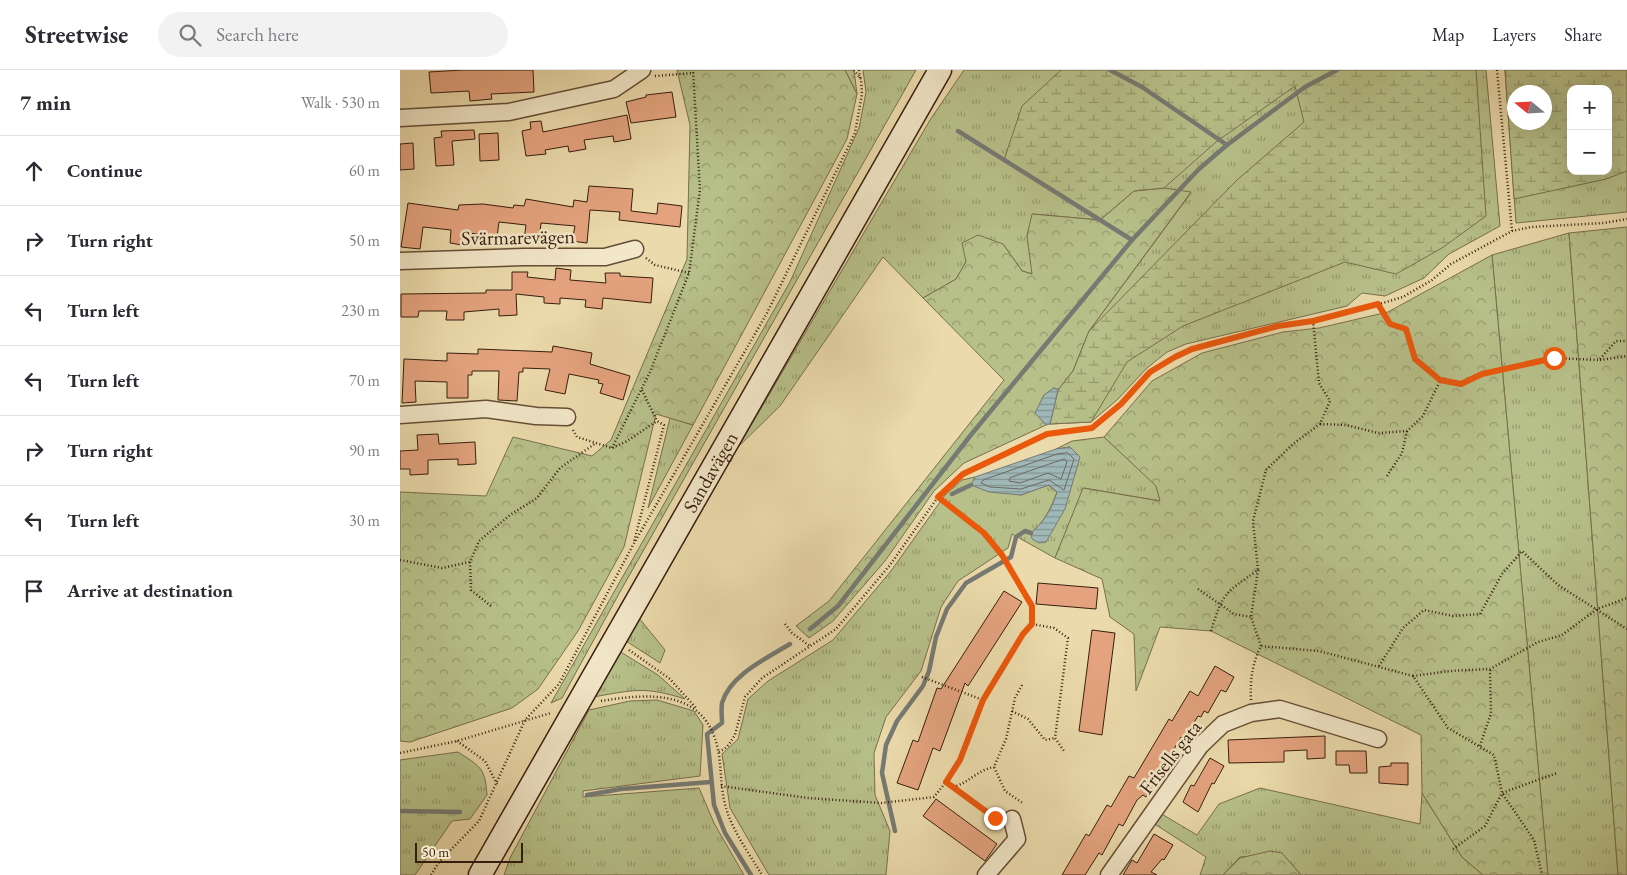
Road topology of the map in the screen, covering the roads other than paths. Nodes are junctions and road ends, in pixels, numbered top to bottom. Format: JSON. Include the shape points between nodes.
{"nodes":[{"id":1,"x":642,"y":70,"type":"edge"},
{"id":2,"x":940,"y":70,"type":"edge"},
{"id":3,"x":400,"y":118,"type":"edge"},
{"id":4,"x":635,"y":249,"type":"road end"},
{"id":5,"x":400,"y":261,"type":"edge"},
{"id":6,"x":400,"y":415,"type":"edge"},
{"id":7,"x":567,"y":417,"type":"road end"},
{"id":8,"x":1378,"y":739,"type":"dead end"},
{"id":9,"x":1012,"y":819,"type":"road end"},
{"id":10,"x":480,"y":875,"type":"edge"},
{"id":11,"x":986,"y":875,"type":"edge"},
{"id":12,"x":1109,"y":875,"type":"edge"}],
"edges":[{"from":1,"to":3,"type":"street","via":[[614,89],[510,112]]},
{"from":2,"to":10,"type":"street","name":"Sandavägen"},
{"from":4,"to":5,"type":"street","name":"Svärmarevägen","via":[[605,258]]},
{"from":6,"to":7,"type":"street","via":[[486,409]]},
{"from":8,"to":12,"type":"street","name":"Frisells gata","via":[[1280,709],[1251,712],[1223,724],[1200,746]]},
{"from":9,"to":11,"type":"street","via":[[1017,839]]}]}
